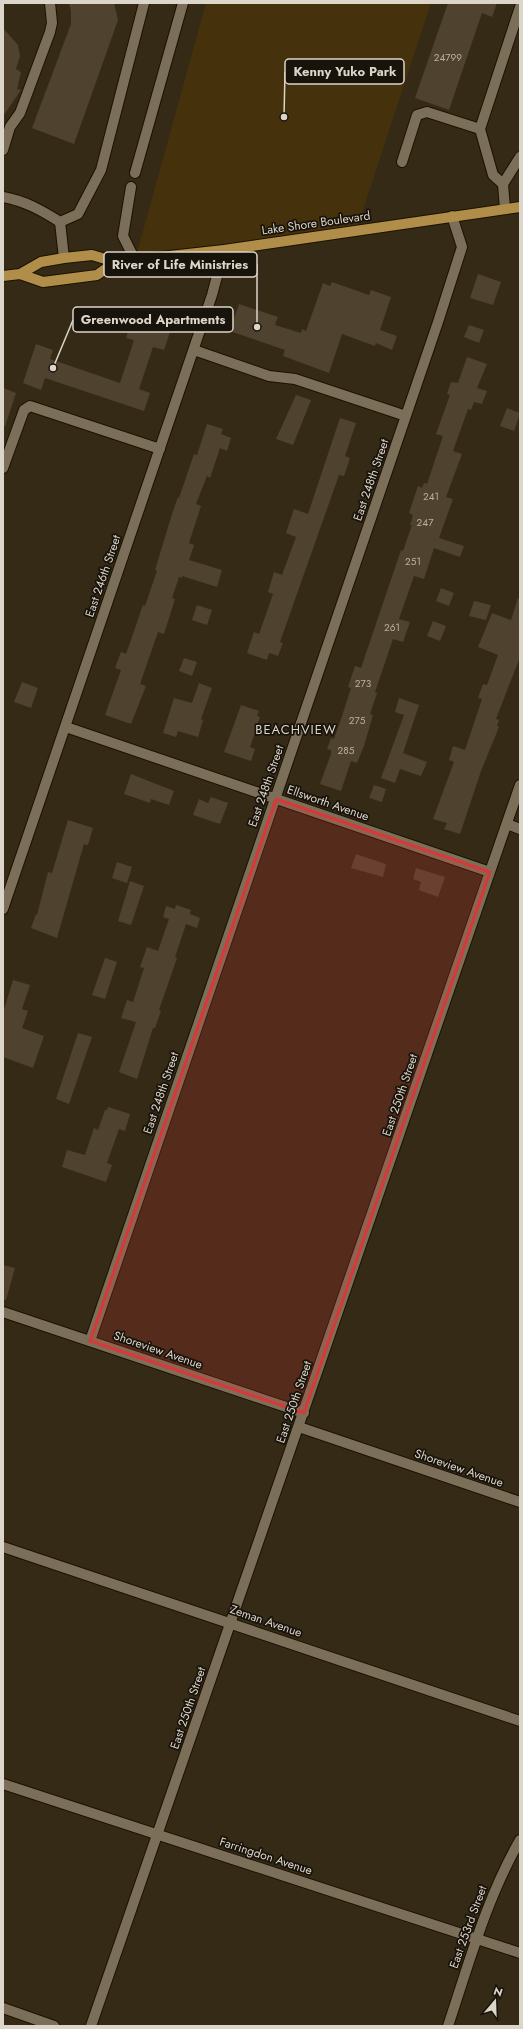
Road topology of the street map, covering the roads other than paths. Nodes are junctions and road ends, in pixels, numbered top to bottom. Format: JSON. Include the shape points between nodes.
{"nodes":[{"id":1,"x":50,"y":3,"type":"edge"},
{"id":2,"x":144,"y":3,"type":"edge"},
{"id":3,"x":183,"y":3,"type":"edge"},
{"id":4,"x":520,"y":7,"type":"edge"},
{"id":5,"x":6,"y":127,"type":"edge"},
{"id":6,"x":480,"y":129,"type":"junction"},
{"id":7,"x":3,"y":150,"type":"edge"},
{"id":8,"x":520,"y":157,"type":"edge"},
{"id":9,"x":402,"y":162,"type":"dead end"},
{"id":10,"x":135,"y":173,"type":"dead end"},
{"id":11,"x":503,"y":184,"type":"junction"},
{"id":12,"x":131,"y":187,"type":"dead end"},
{"id":13,"x":3,"y":197,"type":"edge"},
{"id":14,"x":520,"y":207,"type":"edge"},
{"id":15,"x":505,"y":210,"type":"junction"},
{"id":16,"x":452,"y":216,"type":"junction"},
{"id":17,"x":60,"y":222,"type":"junction"},
{"id":18,"x":224,"y":250,"type":"junction"},
{"id":19,"x":64,"y":258,"type":"junction"},
{"id":20,"x":135,"y":260,"type":"junction"},
{"id":21,"x":115,"y":262,"type":"junction"},
{"id":22,"x":20,"y":274,"type":"junction"},
{"id":23,"x":3,"y":276,"type":"edge"},
{"id":24,"x":194,"y":350,"type":"junction"},
{"id":25,"x":406,"y":416,"type":"junction"},
{"id":26,"x":160,"y":449,"type":"junction"},
{"id":27,"x":3,"y":468,"type":"edge"},
{"id":28,"x":66,"y":727,"type":"junction"},
{"id":29,"x":520,"y":785,"type":"edge"},
{"id":30,"x":276,"y":799,"type":"junction"},
{"id":31,"x":507,"y":824,"type":"junction"},
{"id":32,"x":520,"y":829,"type":"edge"},
{"id":33,"x":490,"y":872,"type":"junction"},
{"id":34,"x":3,"y":909,"type":"edge"},
{"id":35,"x":3,"y":1312,"type":"edge"},
{"id":36,"x":90,"y":1341,"type":"junction"},
{"id":37,"x":304,"y":1413,"type":"junction"},
{"id":38,"x":299,"y":1427,"type":"junction"},
{"id":39,"x":520,"y":1502,"type":"edge"},
{"id":40,"x":3,"y":1547,"type":"edge"},
{"id":41,"x":231,"y":1623,"type":"junction"},
{"id":42,"x":520,"y":1721,"type":"edge"},
{"id":43,"x":3,"y":1784,"type":"edge"},
{"id":44,"x":157,"y":1835,"type":"junction"},
{"id":45,"x":520,"y":1840,"type":"edge"},
{"id":46,"x":477,"y":1939,"type":"junction"},
{"id":47,"x":520,"y":1953,"type":"edge"},
{"id":48,"x":3,"y":2008,"type":"edge"},
{"id":49,"x":54,"y":2026,"type":"edge"},
{"id":50,"x":91,"y":2026,"type":"edge"},
{"id":51,"x":448,"y":2026,"type":"edge"}],
"edges":[{"from":1,"to":5,"type":"street","via":[[50,32],[20,113]]},
{"from":2,"to":17,"type":"street","via":[[101,170],[78,214]]},
{"from":3,"to":10,"type":"street"},
{"from":4,"to":6,"type":"street"},
{"from":5,"to":7,"type":"street"},
{"from":6,"to":9,"type":"street","via":[[427,112],[417,115]]},
{"from":6,"to":11,"type":"street","via":[[493,176]]},
{"from":8,"to":11,"type":"street"},
{"from":11,"to":15,"type":"street"},
{"from":12,"to":20,"type":"street","via":[[123,236]]},
{"from":13,"to":17,"type":"street","via":[[22,201]]},
{"from":14,"to":15,"type":"main road","name":"Lake Shore Boulevard"},
{"from":15,"to":16,"type":"main road","name":"Lake Shore Boulevard"},
{"from":16,"to":18,"type":"main road","name":"Lake Shore Boulevard"},
{"from":16,"to":25,"type":"street","name":"East 248th Street","via":[[462,247]]},
{"from":17,"to":19,"type":"street"},
{"from":18,"to":20,"type":"main road","name":"Lake Shore Boulevard"},
{"from":18,"to":24,"type":"street","name":"East 246th Street"},
{"from":19,"to":21,"type":"main road","name":"Lake Shore Boulevard","via":[[92,255]]},
{"from":19,"to":22,"type":"main road","name":"Lake Shore Boulevard","via":[[41,262]]},
{"from":20,"to":21,"type":"main road","name":"Lake Shore Boulevard"},
{"from":21,"to":22,"type":"main road","name":"Lake Shore Boulevard","via":[[97,274],[43,282]]},
{"from":22,"to":23,"type":"main road","name":"Lake Shore Boulevard"},
{"from":24,"to":25,"type":"street","via":[[269,376],[295,379]]},
{"from":24,"to":26,"type":"street","name":"East 246th Street"},
{"from":25,"to":30,"type":"street","name":"East 248th Street"},
{"from":26,"to":27,"type":"street","via":[[30,406],[24,410]]},
{"from":26,"to":28,"type":"street","name":"East 246th Street"},
{"from":28,"to":30,"type":"street","name":"Ellsworth Avenue"},
{"from":28,"to":34,"type":"street","name":"East 246th Street"},
{"from":29,"to":31,"type":"street","name":"East 250th Street"},
{"from":30,"to":33,"type":"street","name":"Ellsworth Avenue"},
{"from":30,"to":36,"type":"street","name":"East 248th Street"},
{"from":31,"to":32,"type":"street"},
{"from":31,"to":33,"type":"street","name":"East 250th Street"},
{"from":33,"to":37,"type":"street","name":"East 250th Street"},
{"from":35,"to":36,"type":"street","name":"Shoreview Avenue"},
{"from":36,"to":37,"type":"street","name":"Shoreview Avenue"},
{"from":37,"to":38,"type":"street","name":"East 250th Street"},
{"from":38,"to":39,"type":"street","name":"Shoreview Avenue"},
{"from":38,"to":41,"type":"street","name":"East 250th Street"},
{"from":40,"to":41,"type":"street","name":"Zeman Avenue"},
{"from":41,"to":42,"type":"street","name":"Zeman Avenue"},
{"from":41,"to":44,"type":"street","name":"East 250th Street"},
{"from":43,"to":44,"type":"street","name":"Farringdon Avenue"},
{"from":44,"to":46,"type":"street","name":"Farringdon Avenue"},
{"from":44,"to":50,"type":"street","name":"East 250th Street"},
{"from":45,"to":46,"type":"street","name":"East 253rd Street","via":[[504,1868]]},
{"from":46,"to":47,"type":"street","name":"Farringdon Avenue"},
{"from":46,"to":51,"type":"street","name":"East 253rd Street"},
{"from":48,"to":49,"type":"street"}]}
